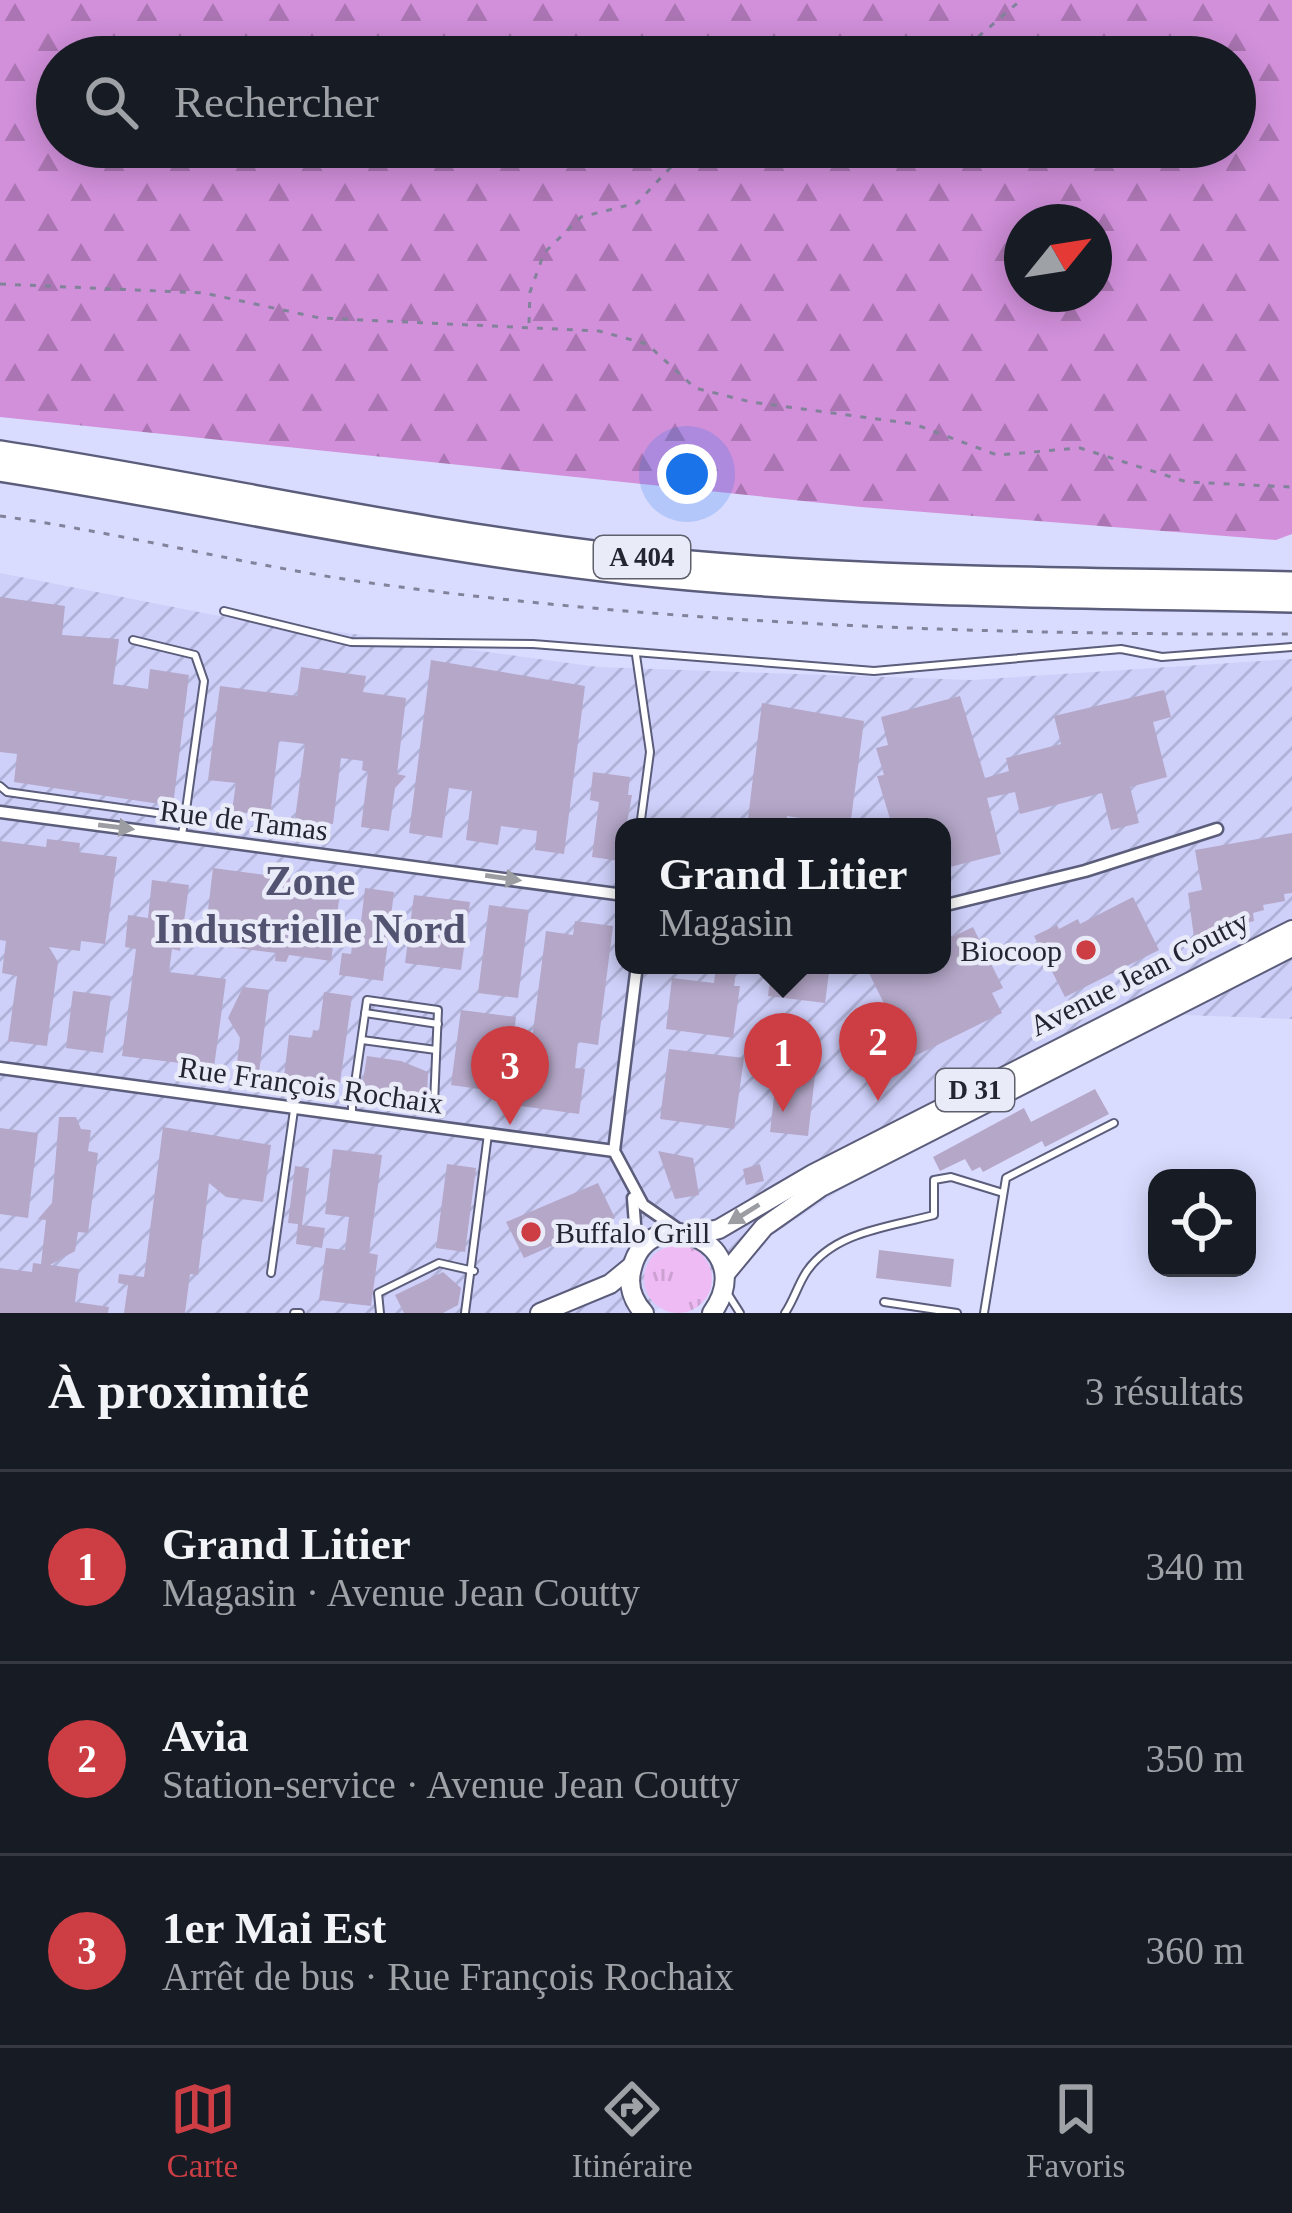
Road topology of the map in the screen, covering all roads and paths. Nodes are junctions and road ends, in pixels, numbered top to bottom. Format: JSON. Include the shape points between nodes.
{"nodes":[{"id":1,"x":1021,"y":0,"type":"edge"},
{"id":2,"x":979,"y":36,"type":"edge"},
{"id":3,"x":670,"y":168,"type":"edge"},
{"id":4,"x":0,"y":284,"type":"edge"},
{"id":5,"x":529,"y":326,"type":"junction"},
{"id":6,"x":0,"y":452,"type":"edge"},
{"id":7,"x":0,"y":470,"type":"edge"},
{"id":8,"x":1292,"y":487,"type":"edge"},
{"id":9,"x":0,"y":516,"type":"edge"},
{"id":10,"x":1292,"y":583,"type":"edge"},
{"id":11,"x":1292,"y":601,"type":"edge"},
{"id":12,"x":224,"y":611,"type":"dead end"},
{"id":13,"x":1292,"y":634,"type":"edge"},
{"id":14,"x":134,"y":640,"type":"dead end"},
{"id":15,"x":1292,"y":647,"type":"edge"},
{"id":16,"x":636,"y":655,"type":"junction"},
{"id":17,"x":0,"y":786,"type":"edge"},
{"id":18,"x":0,"y":812,"type":"edge"},
{"id":19,"x":185,"y":817,"type":"junction"},
{"id":20,"x":641,"y":818,"type":"edge"},
{"id":21,"x":1217,"y":830,"type":"dead end"},
{"id":22,"x":182,"y":836,"type":"junction"},
{"id":23,"x":615,"y":894,"type":"edge"},
{"id":24,"x":951,"y":904,"type":"edge"},
{"id":25,"x":1292,"y":930,"type":"edge"},
{"id":26,"x":1292,"y":947,"type":"edge"},
{"id":27,"x":637,"y":974,"type":"edge"},
{"id":28,"x":365,"y":1012,"type":"junction"},
{"id":29,"x":438,"y":1024,"type":"junction"},
{"id":30,"x":362,"y":1040,"type":"junction"},
{"id":31,"x":438,"y":1050,"type":"junction"},
{"id":32,"x":0,"y":1068,"type":"edge"},
{"id":33,"x":354,"y":1096,"type":"junction"},
{"id":34,"x":294,"y":1106,"type":"junction"},
{"id":35,"x":352,"y":1114,"type":"junction"},
{"id":36,"x":1114,"y":1124,"type":"dead end"},
{"id":37,"x":488,"y":1134,"type":"junction"},
{"id":38,"x":614,"y":1151,"type":"junction"},
{"id":39,"x":630,"y":1189,"type":"junction"},
{"id":40,"x":1003,"y":1193,"type":"junction"},
{"id":41,"x":689,"y":1234,"type":"junction"},
{"id":42,"x":634,"y":1261,"type":"junction"},
{"id":43,"x":474,"y":1271,"type":"junction"},
{"id":44,"x":271,"y":1274,"type":"dead end"},
{"id":45,"x":725,"y":1281,"type":"junction"},
{"id":46,"x":884,"y":1302,"type":"dead end"},
{"id":47,"x":380,"y":1313,"type":"edge"},
{"id":48,"x":465,"y":1313,"type":"edge"},
{"id":49,"x":539,"y":1313,"type":"edge"},
{"id":50,"x":644,"y":1313,"type":"edge"},
{"id":51,"x":712,"y":1313,"type":"edge"},
{"id":52,"x":740,"y":1313,"type":"edge"},
{"id":53,"x":785,"y":1313,"type":"edge"},
{"id":54,"x":957,"y":1313,"type":"edge"},
{"id":55,"x":984,"y":1313,"type":"edge"}],
"edges":[{"from":1,"to":2,"type":"path"},
{"from":3,"to":5,"type":"path","via":[[637,202],[580,217],[544,253]]},
{"from":4,"to":5,"type":"path","via":[[204,292],[320,318]]},
{"from":5,"to":8,"type":"path","via":[[636,340],[695,388],[914,424],[997,455],[1080,448],[1187,482]]},
{"from":6,"to":10,"type":"highway","number":"A 404","via":[[626,556],[882,574]]},
{"from":7,"to":11,"type":"highway","number":"A 404","via":[[486,555],[686,579]]},
{"from":9,"to":13,"type":"path","via":[[382,585],[562,604],[811,621]]},
{"from":12,"to":16,"type":"lane","via":[[351,642],[533,644]]},
{"from":14,"to":19,"type":"lane","via":[[195,655],[204,680]]},
{"from":15,"to":16,"type":"lane","via":[[1162,657],[1121,649],[874,670]]},
{"from":16,"to":20,"type":"lane","via":[[650,752]]},
{"from":17,"to":19,"type":"lane"},
{"from":18,"to":22,"type":"street","name":"Rue de Tamas","one_way":true},
{"from":19,"to":22,"type":"lane"},
{"from":21,"to":24,"type":"street"},
{"from":22,"to":23,"type":"street","name":"Rue de Tamas","one_way":true},
{"from":25,"to":41,"type":"main road","name":"Avenue Jean Coutty","number":"D 31","one_way":true,"via":[[719,1229]]},
{"from":26,"to":45,"type":"main road","name":"Avenue Jean Coutty","number":"D 31","via":[[821,1187],[764,1227]]},
{"from":27,"to":38,"type":"street"},
{"from":28,"to":29,"type":"lane"},
{"from":28,"to":29,"type":"lane","via":[[367,1000],[438,1010]]},
{"from":28,"to":30,"type":"lane"},
{"from":29,"to":31,"type":"lane"},
{"from":30,"to":31,"type":"lane"},
{"from":30,"to":33,"type":"lane"},
{"from":31,"to":33,"type":"lane","via":[[429,1107]]},
{"from":32,"to":34,"type":"street","name":"Rue François Rochaix"},
{"from":33,"to":35,"type":"lane"},
{"from":34,"to":35,"type":"street","name":"Rue François Rochaix"},
{"from":34,"to":44,"type":"lane"},
{"from":35,"to":37,"type":"street","name":"Rue François Rochaix"},
{"from":36,"to":40,"type":"lane","via":[[1006,1178]]},
{"from":37,"to":38,"type":"street","name":"Rue François Rochaix"},
{"from":37,"to":43,"type":"lane"},
{"from":38,"to":39,"type":"street"},
{"from":39,"to":41,"type":"street","via":[[656,1218]]},
{"from":39,"to":42,"type":"street","via":[[639,1228]]},
{"from":40,"to":53,"type":"lane","via":[[951,1177],[934,1180],[934,1215],[830,1248]]},
{"from":40,"to":55,"type":"lane"},
{"from":41,"to":42,"type":"main road","name":"Avenue Jean Coutty","via":[[656,1237]]},
{"from":41,"to":45,"type":"main road","via":[[715,1251]]},
{"from":42,"to":49,"type":"main road","via":[[610,1284]]},
{"from":42,"to":50,"type":"main road","via":[[632,1293]]},
{"from":43,"to":47,"type":"lane","via":[[439,1263],[378,1293]]},
{"from":43,"to":48,"type":"lane"},
{"from":45,"to":51,"type":"main road","name":"Avenue Jean Coutty"},
{"from":45,"to":52,"type":"lane"},
{"from":46,"to":54,"type":"lane"}]}
